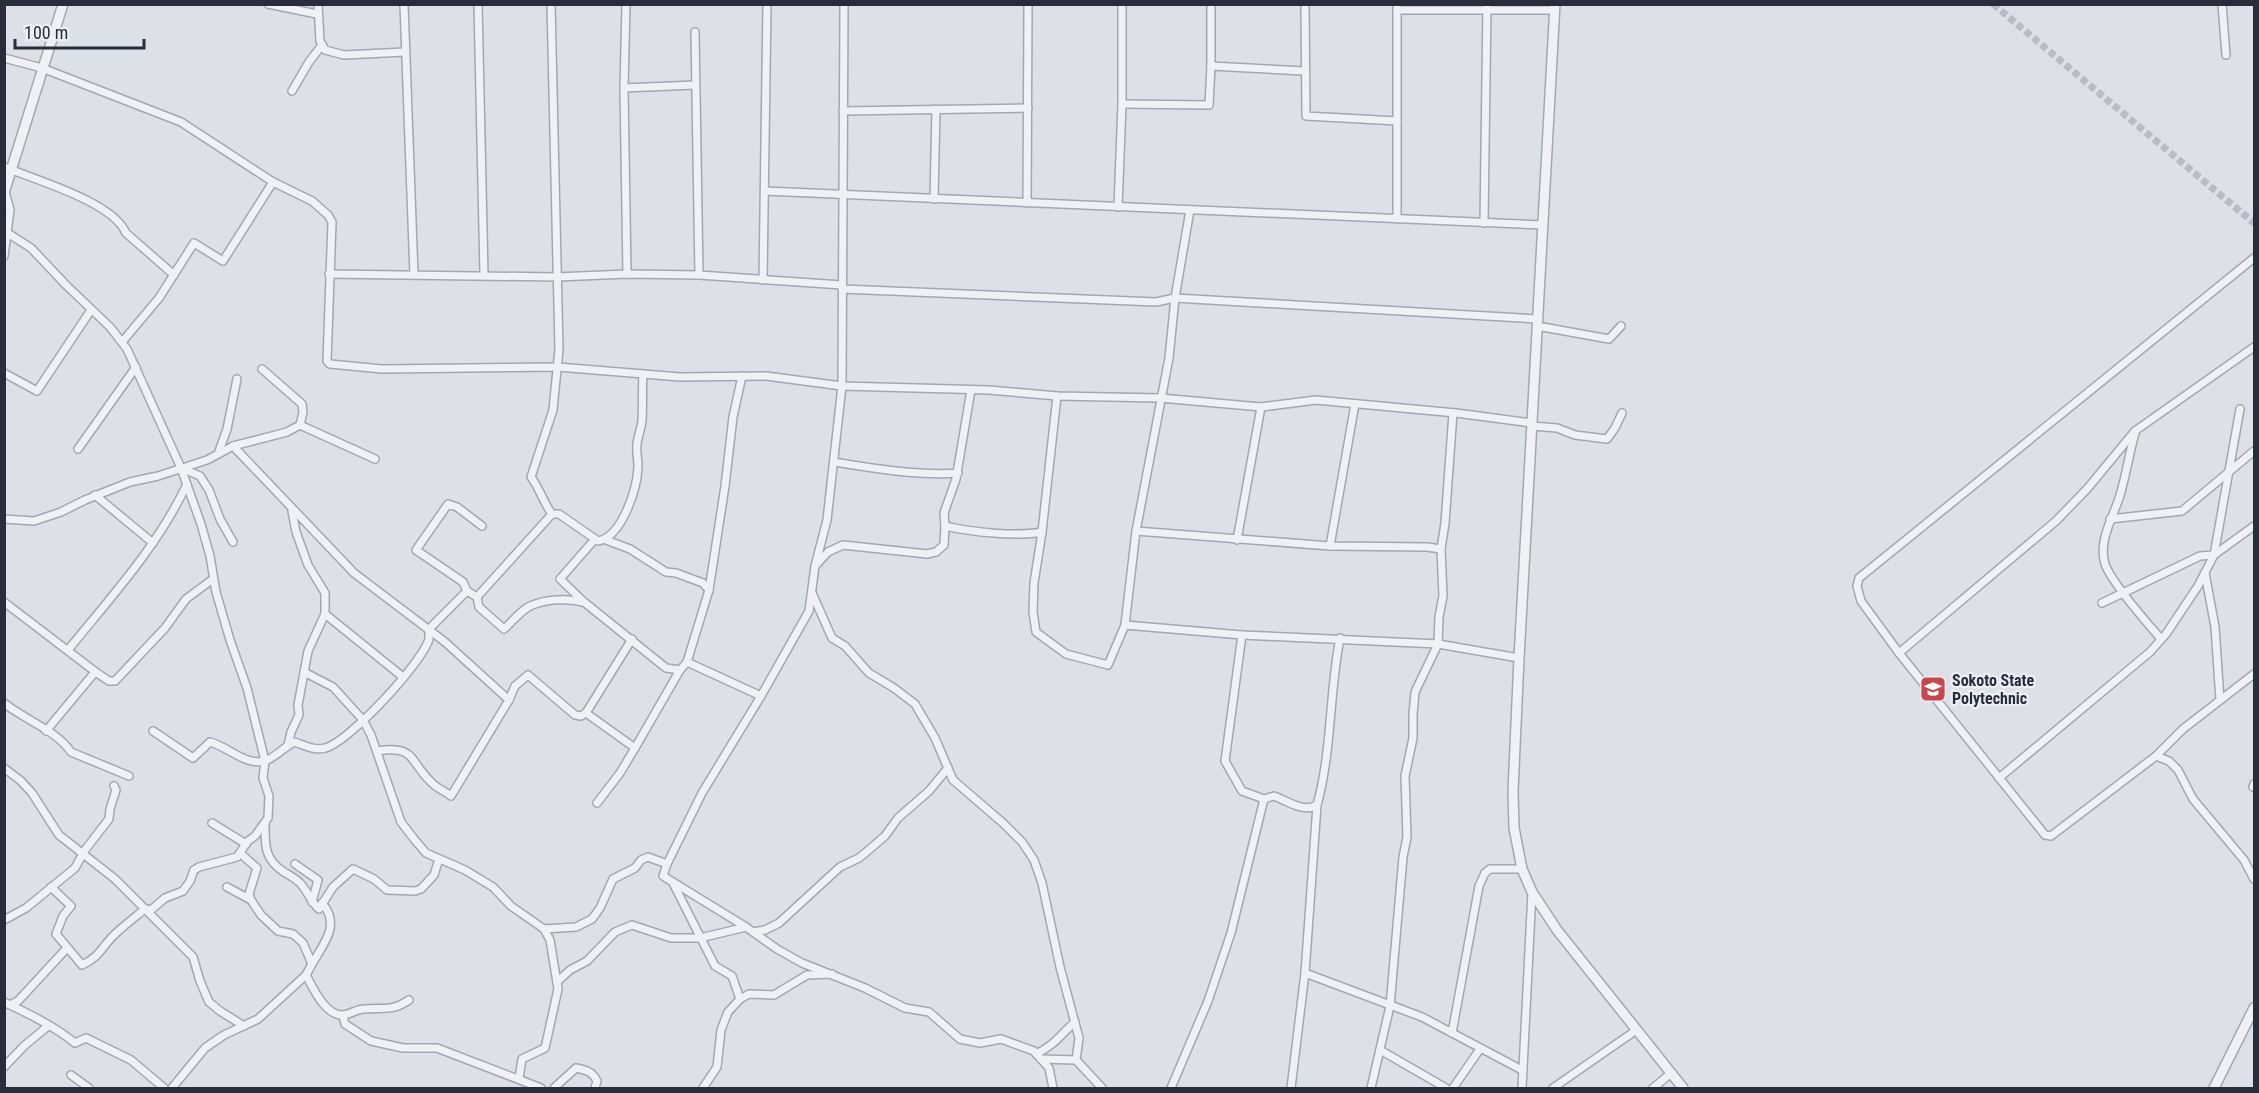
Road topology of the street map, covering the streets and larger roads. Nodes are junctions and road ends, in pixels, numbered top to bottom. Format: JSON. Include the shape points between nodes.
{"nodes":[{"id":1,"x":63,"y":4,"type":"edge"},
{"id":2,"x":268,"y":4,"type":"edge"},
{"id":3,"x":318,"y":4,"type":"edge"},
{"id":4,"x":404,"y":4,"type":"edge"},
{"id":5,"x":478,"y":4,"type":"edge"},
{"id":6,"x":551,"y":4,"type":"edge"},
{"id":7,"x":626,"y":4,"type":"edge"},
{"id":8,"x":767,"y":4,"type":"edge"},
{"id":9,"x":844,"y":4,"type":"edge"},
{"id":10,"x":1028,"y":4,"type":"edge"},
{"id":11,"x":1122,"y":4,"type":"edge"},
{"id":12,"x":1211,"y":4,"type":"edge"},
{"id":13,"x":1305,"y":4,"type":"edge"},
{"id":14,"x":2222,"y":4,"type":"edge"},
{"id":15,"x":1397,"y":7,"type":"edge"},
{"id":16,"x":1555,"y":7,"type":"edge"},
{"id":17,"x":1487,"y":8,"type":"edge"},
{"id":18,"x":317,"y":14,"type":"junction"},
{"id":19,"x":695,"y":32,"type":"dead end"},
{"id":20,"x":322,"y":45,"type":"junction"},
{"id":21,"x":405,"y":52,"type":"junction"},
{"id":22,"x":2226,"y":54,"type":"dead end"},
{"id":23,"x":4,"y":58,"type":"edge"},
{"id":24,"x":1211,"y":66,"type":"junction"},
{"id":25,"x":42,"y":68,"type":"junction"},
{"id":26,"x":1304,"y":71,"type":"junction"},
{"id":27,"x":695,"y":85,"type":"junction"},
{"id":28,"x":624,"y":88,"type":"junction"},
{"id":29,"x":292,"y":91,"type":"dead end"},
{"id":30,"x":1122,"y":104,"type":"junction"},
{"id":31,"x":1028,"y":108,"type":"junction"},
{"id":32,"x":936,"y":109,"type":"junction"},
{"id":33,"x":843,"y":111,"type":"junction"},
{"id":34,"x":1397,"y":121,"type":"junction"},
{"id":35,"x":8,"y":169,"type":"edge"},
{"id":36,"x":273,"y":182,"type":"junction"},
{"id":37,"x":765,"y":191,"type":"junction"},
{"id":38,"x":5,"y":192,"type":"edge"},
{"id":39,"x":843,"y":194,"type":"junction"},
{"id":40,"x":934,"y":199,"type":"junction"},
{"id":41,"x":1027,"y":203,"type":"junction"},
{"id":42,"x":1118,"y":207,"type":"junction"},
{"id":43,"x":1190,"y":210,"type":"junction"},
{"id":44,"x":1397,"y":219,"type":"junction"},
{"id":45,"x":1484,"y":223,"type":"junction"},
{"id":46,"x":1542,"y":225,"type":"junction"},
{"id":47,"x":9,"y":234,"type":"junction"},
{"id":48,"x":4,"y":256,"type":"edge"},
{"id":49,"x":2254,"y":258,"type":"edge"},
{"id":50,"x":174,"y":274,"type":"junction"},
{"id":51,"x":329,"y":274,"type":"junction"},
{"id":52,"x":627,"y":274,"type":"junction"},
{"id":53,"x":414,"y":275,"type":"junction"},
{"id":54,"x":484,"y":275,"type":"junction"},
{"id":55,"x":699,"y":275,"type":"junction"},
{"id":56,"x":557,"y":277,"type":"junction"},
{"id":57,"x":763,"y":280,"type":"junction"},
{"id":58,"x":842,"y":287,"type":"junction"},
{"id":59,"x":1175,"y":298,"type":"junction"},
{"id":60,"x":91,"y":310,"type":"junction"},
{"id":61,"x":1537,"y":322,"type":"junction"},
{"id":62,"x":1621,"y":326,"type":"dead end"},
{"id":63,"x":122,"y":342,"type":"junction"},
{"id":64,"x":2254,"y":347,"type":"edge"},
{"id":65,"x":136,"y":367,"type":"junction"},
{"id":66,"x":558,"y":367,"type":"junction"},
{"id":67,"x":262,"y":369,"type":"dead end"},
{"id":68,"x":4,"y":373,"type":"edge"},
{"id":69,"x":642,"y":374,"type":"junction"},
{"id":70,"x":742,"y":376,"type":"junction"},
{"id":71,"x":237,"y":379,"type":"dead end"},
{"id":72,"x":842,"y":386,"type":"junction"},
{"id":73,"x":971,"y":390,"type":"junction"},
{"id":74,"x":1057,"y":396,"type":"junction"},
{"id":75,"x":1160,"y":398,"type":"junction"},
{"id":76,"x":1355,"y":404,"type":"junction"},
{"id":77,"x":1261,"y":407,"type":"junction"},
{"id":78,"x":2240,"y":409,"type":"dead end"},
{"id":79,"x":1453,"y":413,"type":"junction"},
{"id":80,"x":1622,"y":413,"type":"dead end"},
{"id":81,"x":300,"y":425,"type":"junction"},
{"id":82,"x":1532,"y":425,"type":"junction"},
{"id":83,"x":2135,"y":431,"type":"junction"},
{"id":84,"x":233,"y":446,"type":"junction"},
{"id":85,"x":78,"y":449,"type":"dead end"},
{"id":86,"x":2254,"y":451,"type":"edge"},
{"id":87,"x":218,"y":454,"type":"junction"},
{"id":88,"x":375,"y":459,"type":"dead end"},
{"id":89,"x":834,"y":462,"type":"junction"},
{"id":90,"x":181,"y":468,"type":"junction"},
{"id":91,"x":2230,"y":472,"type":"junction"},
{"id":92,"x":958,"y":473,"type":"junction"},
{"id":93,"x":187,"y":484,"type":"junction"},
{"id":94,"x":96,"y":495,"type":"junction"},
{"id":95,"x":292,"y":509,"type":"junction"},
{"id":96,"x":552,"y":514,"type":"junction"},
{"id":97,"x":4,"y":519,"type":"edge"},
{"id":98,"x":2110,"y":519,"type":"junction"},
{"id":99,"x":482,"y":526,"type":"dead end"},
{"id":100,"x":945,"y":526,"type":"junction"},
{"id":101,"x":2254,"y":526,"type":"edge"},
{"id":102,"x":1136,"y":531,"type":"junction"},
{"id":103,"x":1042,"y":532,"type":"junction"},
{"id":104,"x":595,"y":539,"type":"junction"},
{"id":105,"x":606,"y":540,"type":"junction"},
{"id":106,"x":1237,"y":540,"type":"junction"},
{"id":107,"x":232,"y":542,"type":"dead end"},
{"id":108,"x":153,"y":543,"type":"junction"},
{"id":109,"x":1330,"y":546,"type":"junction"},
{"id":110,"x":1441,"y":549,"type":"junction"},
{"id":111,"x":2214,"y":555,"type":"junction"},
{"id":112,"x":815,"y":566,"type":"junction"},
{"id":113,"x":2205,"y":573,"type":"junction"},
{"id":114,"x":213,"y":579,"type":"junction"},
{"id":115,"x":708,"y":590,"type":"junction"},
{"id":116,"x":467,"y":591,"type":"junction"},
{"id":117,"x":2124,"y":592,"type":"junction"},
{"id":118,"x":812,"y":593,"type":"junction"},
{"id":119,"x":477,"y":597,"type":"junction"},
{"id":120,"x":4,"y":602,"type":"edge"},
{"id":121,"x":584,"y":602,"type":"junction"},
{"id":122,"x":2102,"y":603,"type":"dead end"},
{"id":123,"x":325,"y":614,"type":"junction"},
{"id":124,"x":1125,"y":625,"type":"junction"},
{"id":125,"x":429,"y":629,"type":"junction"},
{"id":126,"x":1242,"y":635,"type":"junction"},
{"id":127,"x":632,"y":639,"type":"junction"},
{"id":128,"x":1340,"y":639,"type":"junction"},
{"id":129,"x":2161,"y":639,"type":"junction"},
{"id":130,"x":1438,"y":644,"type":"junction"},
{"id":131,"x":68,"y":650,"type":"junction"},
{"id":132,"x":1899,"y":653,"type":"junction"},
{"id":133,"x":1519,"y":658,"type":"junction"},
{"id":134,"x":687,"y":662,"type":"junction"},
{"id":135,"x":680,"y":670,"type":"junction"},
{"id":136,"x":95,"y":672,"type":"junction"},
{"id":137,"x":304,"y":672,"type":"junction"},
{"id":138,"x":2254,"y":674,"type":"edge"},
{"id":139,"x":403,"y":677,"type":"junction"},
{"id":140,"x":761,"y":696,"type":"junction"},
{"id":141,"x":509,"y":700,"type":"junction"},
{"id":142,"x":2220,"y":700,"type":"junction"},
{"id":143,"x":4,"y":703,"type":"edge"},
{"id":144,"x":586,"y":713,"type":"junction"},
{"id":145,"x":363,"y":720,"type":"junction"},
{"id":146,"x":46,"y":731,"type":"junction"},
{"id":147,"x":153,"y":731,"type":"dead end"},
{"id":148,"x":288,"y":745,"type":"junction"},
{"id":149,"x":635,"y":748,"type":"junction"},
{"id":150,"x":377,"y":752,"type":"junction"},
{"id":151,"x":2156,"y":756,"type":"junction"},
{"id":152,"x":265,"y":760,"type":"junction"},
{"id":153,"x":4,"y":768,"type":"edge"},
{"id":154,"x":948,"y":768,"type":"junction"},
{"id":155,"x":129,"y":776,"type":"dead end"},
{"id":156,"x":2000,"y":778,"type":"junction"},
{"id":157,"x":114,"y":786,"type":"dead end"},
{"id":158,"x":1264,"y":799,"type":"junction"},
{"id":159,"x":597,"y":803,"type":"dead end"},
{"id":160,"x":1317,"y":805,"type":"junction"},
{"id":161,"x":212,"y":823,"type":"dead end"},
{"id":162,"x":266,"y":823,"type":"junction"},
{"id":163,"x":246,"y":844,"type":"junction"},
{"id":164,"x":241,"y":854,"type":"junction"},
{"id":165,"x":83,"y":856,"type":"junction"},
{"id":166,"x":439,"y":859,"type":"junction"},
{"id":167,"x":295,"y":864,"type":"dead end"},
{"id":168,"x":667,"y":864,"type":"junction"},
{"id":169,"x":1522,"y":869,"type":"junction"},
{"id":170,"x":2254,"y":879,"type":"edge"},
{"id":171,"x":671,"y":881,"type":"junction"},
{"id":172,"x":51,"y":887,"type":"junction"},
{"id":173,"x":227,"y":887,"type":"dead end"},
{"id":174,"x":1532,"y":892,"type":"junction"},
{"id":175,"x":251,"y":900,"type":"junction"},
{"id":176,"x":312,"y":902,"type":"junction"},
{"id":177,"x":322,"y":903,"type":"junction"},
{"id":178,"x":145,"y":909,"type":"junction"},
{"id":179,"x":4,"y":920,"type":"edge"},
{"id":180,"x":746,"y":927,"type":"junction"},
{"id":181,"x":544,"y":929,"type":"junction"},
{"id":182,"x":753,"y":932,"type":"junction"},
{"id":183,"x":700,"y":938,"type":"junction"},
{"id":184,"x":67,"y":948,"type":"junction"},
{"id":185,"x":312,"y":964,"type":"junction"},
{"id":186,"x":1305,"y":973,"type":"junction"},
{"id":187,"x":833,"y":974,"type":"junction"},
{"id":188,"x":306,"y":975,"type":"junction"},
{"id":189,"x":557,"y":982,"type":"junction"},
{"id":190,"x":740,"y":999,"type":"junction"},
{"id":191,"x":409,"y":1000,"type":"dead end"},
{"id":192,"x":8,"y":1004,"type":"edge"},
{"id":193,"x":1390,"y":1006,"type":"junction"},
{"id":194,"x":2254,"y":1008,"type":"edge"},
{"id":195,"x":343,"y":1016,"type":"junction"},
{"id":196,"x":1076,"y":1022,"type":"junction"},
{"id":197,"x":48,"y":1026,"type":"junction"},
{"id":198,"x":244,"y":1026,"type":"junction"},
{"id":199,"x":1635,"y":1031,"type":"junction"},
{"id":200,"x":1452,"y":1033,"type":"junction"},
{"id":201,"x":1480,"y":1049,"type":"junction"},
{"id":202,"x":1380,"y":1050,"type":"junction"},
{"id":203,"x":1039,"y":1056,"type":"junction"},
{"id":204,"x":1076,"y":1060,"type":"junction"},
{"id":205,"x":4,"y":1067,"type":"edge"},
{"id":206,"x":1522,"y":1070,"type":"junction"},
{"id":207,"x":1671,"y":1074,"type":"junction"},
{"id":208,"x":71,"y":1075,"type":"dead end"},
{"id":209,"x":519,"y":1079,"type":"junction"},
{"id":210,"x":530,"y":1086,"type":"edge"},
{"id":211,"x":1292,"y":1088,"type":"edge"},
{"id":212,"x":89,"y":1089,"type":"edge"},
{"id":213,"x":164,"y":1089,"type":"edge"},
{"id":214,"x":172,"y":1089,"type":"edge"},
{"id":215,"x":541,"y":1089,"type":"edge"},
{"id":216,"x":554,"y":1089,"type":"edge"},
{"id":217,"x":595,"y":1089,"type":"edge"},
{"id":218,"x":703,"y":1089,"type":"edge"},
{"id":219,"x":1053,"y":1089,"type":"edge"},
{"id":220,"x":1102,"y":1089,"type":"edge"},
{"id":221,"x":1171,"y":1089,"type":"edge"},
{"id":222,"x":1371,"y":1089,"type":"edge"},
{"id":223,"x":1446,"y":1089,"type":"edge"},
{"id":224,"x":1453,"y":1089,"type":"edge"},
{"id":225,"x":1522,"y":1089,"type":"edge"},
{"id":226,"x":1553,"y":1089,"type":"edge"},
{"id":227,"x":1653,"y":1089,"type":"edge"},
{"id":228,"x":1683,"y":1089,"type":"edge"},
{"id":229,"x":2214,"y":1089,"type":"edge"}],
"edges":[{"from":1,"to":25,"type":"street"},
{"from":2,"to":18,"type":"street"},
{"from":3,"to":18,"type":"street"},
{"from":4,"to":21,"type":"street"},
{"from":5,"to":54,"type":"street"},
{"from":6,"to":56,"type":"street"},
{"from":7,"to":28,"type":"street"},
{"from":8,"to":37,"type":"street"},
{"from":9,"to":33,"type":"street"},
{"from":10,"to":31,"type":"street"},
{"from":11,"to":30,"type":"street"},
{"from":12,"to":24,"type":"street"},
{"from":13,"to":26,"type":"street"},
{"from":14,"to":22,"type":"street"},
{"from":15,"to":17,"type":"street"},
{"from":15,"to":34,"type":"street"},
{"from":16,"to":17,"type":"street"},
{"from":16,"to":46,"type":"street"},
{"from":17,"to":45,"type":"street"},
{"from":18,"to":20,"type":"street"},
{"from":19,"to":27,"type":"street"},
{"from":20,"to":21,"type":"street","via":[[325,50],[344,55]]},
{"from":20,"to":29,"type":"street"},
{"from":21,"to":53,"type":"street"},
{"from":23,"to":25,"type":"street"},
{"from":24,"to":26,"type":"street"},
{"from":24,"to":30,"type":"street","via":[[1209,105]]},
{"from":25,"to":35,"type":"street"},
{"from":25,"to":36,"type":"street","via":[[182,122]]},
{"from":26,"to":34,"type":"street","via":[[1306,116]]},
{"from":27,"to":28,"type":"street"},
{"from":27,"to":55,"type":"street"},
{"from":28,"to":52,"type":"street"},
{"from":30,"to":42,"type":"street"},
{"from":31,"to":32,"type":"street"},
{"from":31,"to":41,"type":"street"},
{"from":32,"to":33,"type":"street"},
{"from":32,"to":40,"type":"street"},
{"from":33,"to":39,"type":"street"},
{"from":34,"to":44,"type":"street"},
{"from":35,"to":38,"type":"street"},
{"from":35,"to":50,"type":"street","via":[[77,195],[113,216],[126,233]]},
{"from":36,"to":50,"type":"street","via":[[223,261],[194,243]]},
{"from":36,"to":51,"type":"street","via":[[312,201],[332,222]]},
{"from":37,"to":39,"type":"street"},
{"from":37,"to":57,"type":"street"},
{"from":38,"to":47,"type":"street","via":[[10,210]]},
{"from":39,"to":40,"type":"street"},
{"from":39,"to":58,"type":"street"},
{"from":40,"to":41,"type":"street"},
{"from":41,"to":42,"type":"street"},
{"from":42,"to":43,"type":"street"},
{"from":43,"to":44,"type":"street"},
{"from":43,"to":59,"type":"street"},
{"from":44,"to":45,"type":"street"},
{"from":45,"to":46,"type":"street"},
{"from":46,"to":61,"type":"street"},
{"from":47,"to":48,"type":"street"},
{"from":47,"to":60,"type":"street","via":[[31,248]]},
{"from":49,"to":132,"type":"street","via":[[1859,578],[1861,601]]},
{"from":50,"to":63,"type":"street"},
{"from":51,"to":53,"type":"street"},
{"from":51,"to":66,"type":"street","via":[[330,364],[382,369]]},
{"from":52,"to":55,"type":"street"},
{"from":52,"to":56,"type":"street"},
{"from":53,"to":54,"type":"street"},
{"from":54,"to":56,"type":"street"},
{"from":55,"to":57,"type":"street"},
{"from":56,"to":66,"type":"street"},
{"from":57,"to":58,"type":"street"},
{"from":58,"to":59,"type":"street","via":[[1156,302]]},
{"from":58,"to":72,"type":"street"},
{"from":59,"to":61,"type":"street"},
{"from":59,"to":75,"type":"street"},
{"from":60,"to":63,"type":"street"},
{"from":60,"to":68,"type":"street","via":[[37,391]]},
{"from":61,"to":62,"type":"street","via":[[1609,339]]},
{"from":61,"to":82,"type":"street"},
{"from":63,"to":65,"type":"street"},
{"from":64,"to":83,"type":"street"},
{"from":65,"to":85,"type":"street"},
{"from":65,"to":90,"type":"street"},
{"from":66,"to":69,"type":"street"},
{"from":66,"to":96,"type":"street","via":[[553,410],[531,477]]},
{"from":67,"to":81,"type":"street","via":[[302,404]]},
{"from":69,"to":70,"type":"street"},
{"from":69,"to":105,"type":"street","via":[[636,484],[626,512]]},
{"from":70,"to":72,"type":"street"},
{"from":70,"to":115,"type":"street"},
{"from":71,"to":87,"type":"street"},
{"from":72,"to":73,"type":"street"},
{"from":72,"to":89,"type":"street"},
{"from":73,"to":74,"type":"street"},
{"from":73,"to":92,"type":"street"},
{"from":74,"to":75,"type":"street"},
{"from":74,"to":103,"type":"street"},
{"from":75,"to":77,"type":"street"},
{"from":75,"to":102,"type":"street"},
{"from":76,"to":77,"type":"street","via":[[1316,400]]},
{"from":76,"to":79,"type":"street"},
{"from":76,"to":109,"type":"street"},
{"from":77,"to":106,"type":"street"},
{"from":78,"to":91,"type":"street"},
{"from":79,"to":82,"type":"street"},
{"from":79,"to":110,"type":"street"},
{"from":80,"to":82,"type":"street","via":[[1607,439]]},
{"from":81,"to":84,"type":"street"},
{"from":81,"to":88,"type":"street"},
{"from":82,"to":133,"type":"street"},
{"from":83,"to":98,"type":"street","via":[[2122,490]]},
{"from":83,"to":132,"type":"street","via":[[2056,522]]},
{"from":84,"to":87,"type":"street"},
{"from":84,"to":95,"type":"street"},
{"from":86,"to":91,"type":"street"},
{"from":87,"to":90,"type":"street"},
{"from":89,"to":92,"type":"street"},
{"from":89,"to":112,"type":"street"},
{"from":90,"to":93,"type":"street"},
{"from":90,"to":94,"type":"street"},
{"from":90,"to":107,"type":"street","via":[[200,476]]},
{"from":91,"to":98,"type":"street","via":[[2182,511]]},
{"from":91,"to":111,"type":"street"},
{"from":92,"to":100,"type":"street","via":[[944,513]]},
{"from":93,"to":108,"type":"street"},
{"from":93,"to":114,"type":"street","via":[[210,556]]},
{"from":94,"to":97,"type":"street","via":[[34,521]]},
{"from":94,"to":108,"type":"street"},
{"from":95,"to":123,"type":"street","via":[[308,565],[325,593]]},
{"from":95,"to":125,"type":"street","via":[[354,573]]},
{"from":96,"to":104,"type":"street","via":[[560,514]]},
{"from":96,"to":119,"type":"street"},
{"from":98,"to":117,"type":"street","via":[[2104,562]]},
{"from":99,"to":116,"type":"street","via":[[448,504],[416,550],[463,582]]},
{"from":100,"to":103,"type":"street","via":[[980,532]]},
{"from":100,"to":112,"type":"street","via":[[944,545],[932,554],[843,545],[828,552]]},
{"from":101,"to":111,"type":"street"},
{"from":102,"to":106,"type":"street"},
{"from":102,"to":124,"type":"street"},
{"from":103,"to":124,"type":"street","via":[[1034,583],[1036,632],[1066,654],[1108,665]]},
{"from":104,"to":105,"type":"street"},
{"from":104,"to":121,"type":"street","via":[[560,579]]},
{"from":105,"to":115,"type":"street","via":[[630,549],[666,572],[703,583]]},
{"from":106,"to":109,"type":"street"},
{"from":108,"to":131,"type":"street"},
{"from":109,"to":110,"type":"street"},
{"from":110,"to":130,"type":"street","via":[[1443,596]]},
{"from":111,"to":113,"type":"street"},
{"from":111,"to":117,"type":"street","via":[[2200,556]]},
{"from":112,"to":118,"type":"street"},
{"from":113,"to":129,"type":"street"},
{"from":113,"to":142,"type":"street","via":[[2215,627]]},
{"from":114,"to":136,"type":"street","via":[[186,599],[165,628],[115,681]]},
{"from":114,"to":152,"type":"street"},
{"from":115,"to":134,"type":"street"},
{"from":116,"to":119,"type":"street"},
{"from":116,"to":125,"type":"street"},
{"from":117,"to":122,"type":"street"},
{"from":117,"to":129,"type":"street"},
{"from":118,"to":140,"type":"street","via":[[809,611]]},
{"from":118,"to":154,"type":"street","via":[[832,638],[845,646],[869,673],[915,704]]},
{"from":119,"to":121,"type":"street","via":[[479,606],[504,629],[528,607],[571,599]]},
{"from":120,"to":131,"type":"street"},
{"from":121,"to":127,"type":"street"},
{"from":123,"to":137,"type":"street","via":[[308,651]]},
{"from":123,"to":139,"type":"street"},
{"from":124,"to":126,"type":"street"},
{"from":125,"to":139,"type":"street","via":[[429,638]]},
{"from":125,"to":141,"type":"street"},
{"from":126,"to":128,"type":"street"},
{"from":126,"to":158,"type":"street","via":[[1225,761],[1242,790]]},
{"from":127,"to":135,"type":"street","via":[[666,668]]},
{"from":127,"to":144,"type":"street"},
{"from":128,"to":130,"type":"street"},
{"from":128,"to":160,"type":"street"},
{"from":129,"to":156,"type":"street"},
{"from":130,"to":133,"type":"street"},
{"from":130,"to":193,"type":"street","via":[[1415,692],[1413,738],[1405,776],[1407,837]]},
{"from":131,"to":136,"type":"street"},
{"from":132,"to":156,"type":"street"},
{"from":133,"to":169,"type":"street","via":[[1513,791],[1514,828]]},
{"from":134,"to":135,"type":"street"},
{"from":134,"to":140,"type":"street"},
{"from":135,"to":149,"type":"street"},
{"from":136,"to":146,"type":"street"},
{"from":137,"to":145,"type":"street","via":[[333,687]]},
{"from":137,"to":148,"type":"street","via":[[299,715]]},
{"from":138,"to":142,"type":"street"},
{"from":139,"to":145,"type":"street"},
{"from":140,"to":168,"type":"street","via":[[702,793]]},
{"from":141,"to":144,"type":"street","via":[[515,686],[528,675],[575,715]]},
{"from":141,"to":150,"type":"street","via":[[452,796],[431,782],[403,750]]},
{"from":142,"to":151,"type":"street"},
{"from":143,"to":146,"type":"street"},
{"from":144,"to":149,"type":"street"},
{"from":145,"to":148,"type":"street","via":[[328,748],[316,750],[294,742]]},
{"from":145,"to":150,"type":"street"},
{"from":146,"to":155,"type":"street","via":[[71,752]]},
{"from":147,"to":152,"type":"street","via":[[194,758],[210,742],[250,762]]},
{"from":148,"to":152,"type":"street"},
{"from":149,"to":159,"type":"street"},
{"from":150,"to":166,"type":"street","via":[[401,822],[426,853]]},
{"from":151,"to":156,"type":"street","via":[[2051,836],[2045,835]]},
{"from":151,"to":170,"type":"street","via":[[2178,770],[2193,799],[2244,860]]},
{"from":152,"to":162,"type":"street","via":[[263,778],[269,796]]},
{"from":153,"to":165,"type":"street","via":[[32,793],[59,835]]},
{"from":154,"to":182,"type":"street","via":[[872,848],[840,867],[779,923]]},
{"from":154,"to":196,"type":"street","via":[[953,780],[1009,830],[1034,860]]},
{"from":157,"to":165,"type":"street","via":[[109,819]]},
{"from":158,"to":160,"type":"street","via":[[1274,796],[1311,809]]},
{"from":158,"to":221,"type":"street","via":[[1231,933]]},
{"from":160,"to":186,"type":"street"},
{"from":161,"to":163,"type":"street"},
{"from":162,"to":163,"type":"street"},
{"from":162,"to":176,"type":"street","via":[[265,850],[270,860],[300,883]]},
{"from":163,"to":164,"type":"street"},
{"from":164,"to":175,"type":"street","via":[[256,868]]},
{"from":164,"to":178,"type":"street","via":[[199,867],[183,891],[165,898],[151,910]]},
{"from":165,"to":172,"type":"street","via":[[75,868]]},
{"from":165,"to":178,"type":"street","via":[[115,879]]},
{"from":166,"to":177,"type":"street","via":[[434,875],[422,889],[387,890],[353,869]]},
{"from":166,"to":181,"type":"street","via":[[493,887],[511,906]]},
{"from":167,"to":176,"type":"street","via":[[318,880]]},
{"from":168,"to":171,"type":"street","via":[[663,876]]},
{"from":168,"to":181,"type":"street","via":[[648,857],[641,860],[635,868],[613,879],[591,919],[576,927]]},
{"from":169,"to":174,"type":"street"},
{"from":169,"to":200,"type":"street","via":[[1490,869],[1479,886]]},
{"from":171,"to":180,"type":"street"},
{"from":171,"to":183,"type":"street"},
{"from":172,"to":179,"type":"street"},
{"from":172,"to":184,"type":"street","via":[[71,906],[56,934]]},
{"from":173,"to":175,"type":"street"},
{"from":174,"to":199,"type":"street"},
{"from":174,"to":206,"type":"street"},
{"from":175,"to":185,"type":"street","via":[[278,931],[293,934],[303,943]]},
{"from":176,"to":177,"type":"street","via":[[319,909]]},
{"from":177,"to":185,"type":"street","via":[[330,912],[331,927]]},
{"from":178,"to":184,"type":"street","via":[[113,936],[96,958],[82,965]]},
{"from":178,"to":198,"type":"street","via":[[193,957],[209,1002]]},
{"from":180,"to":182,"type":"street"},
{"from":180,"to":183,"type":"street"},
{"from":181,"to":189,"type":"street","via":[[550,940]]},
{"from":182,"to":187,"type":"street","via":[[802,963]]},
{"from":183,"to":189,"type":"street","via":[[671,938],[632,925],[615,932],[587,961]]},
{"from":183,"to":190,"type":"street","via":[[715,966],[732,976]]},
{"from":184,"to":192,"type":"street","via":[[18,1001]]},
{"from":185,"to":188,"type":"street"},
{"from":186,"to":193,"type":"street"},
{"from":186,"to":211,"type":"street"},
{"from":187,"to":190,"type":"street","via":[[807,975],[774,994],[749,994]]},
{"from":187,"to":203,"type":"street","via":[[905,1008],[929,1011],[960,1039],[980,1043],[1001,1039],[1020,1044]]},
{"from":188,"to":195,"type":"street","via":[[324,1004]]},
{"from":188,"to":198,"type":"street"},
{"from":189,"to":209,"type":"street","via":[[545,1048],[522,1059]]},
{"from":190,"to":218,"type":"street","via":[[728,1012],[721,1030],[717,1067]]},
{"from":191,"to":195,"type":"street","via":[[397,1008],[361,1009]]},
{"from":192,"to":197,"type":"street"},
{"from":193,"to":200,"type":"street"},
{"from":193,"to":202,"type":"street"},
{"from":194,"to":229,"type":"street"},
{"from":195,"to":209,"type":"street","via":[[345,1024],[371,1041],[403,1048],[437,1048]]},
{"from":196,"to":203,"type":"street"},
{"from":196,"to":204,"type":"street"},
{"from":197,"to":205,"type":"street"},
{"from":197,"to":213,"type":"street","via":[[75,1043],[86,1038],[130,1060]]},
{"from":198,"to":214,"type":"street","via":[[205,1048]]},
{"from":199,"to":207,"type":"street"},
{"from":199,"to":226,"type":"street"},
{"from":200,"to":201,"type":"street"},
{"from":201,"to":206,"type":"street"},
{"from":201,"to":224,"type":"street"},
{"from":202,"to":222,"type":"street"},
{"from":202,"to":223,"type":"street"},
{"from":203,"to":204,"type":"street"},
{"from":203,"to":219,"type":"street","via":[[1049,1068]]},
{"from":204,"to":220,"type":"street"},
{"from":206,"to":225,"type":"street"},
{"from":207,"to":227,"type":"street"},
{"from":207,"to":228,"type":"street"},
{"from":208,"to":212,"type":"street"},
{"from":209,"to":210,"type":"street"},
{"from":210,"to":215,"type":"street"},
{"from":216,"to":217,"type":"street","via":[[576,1068],[595,1075]]}]}
